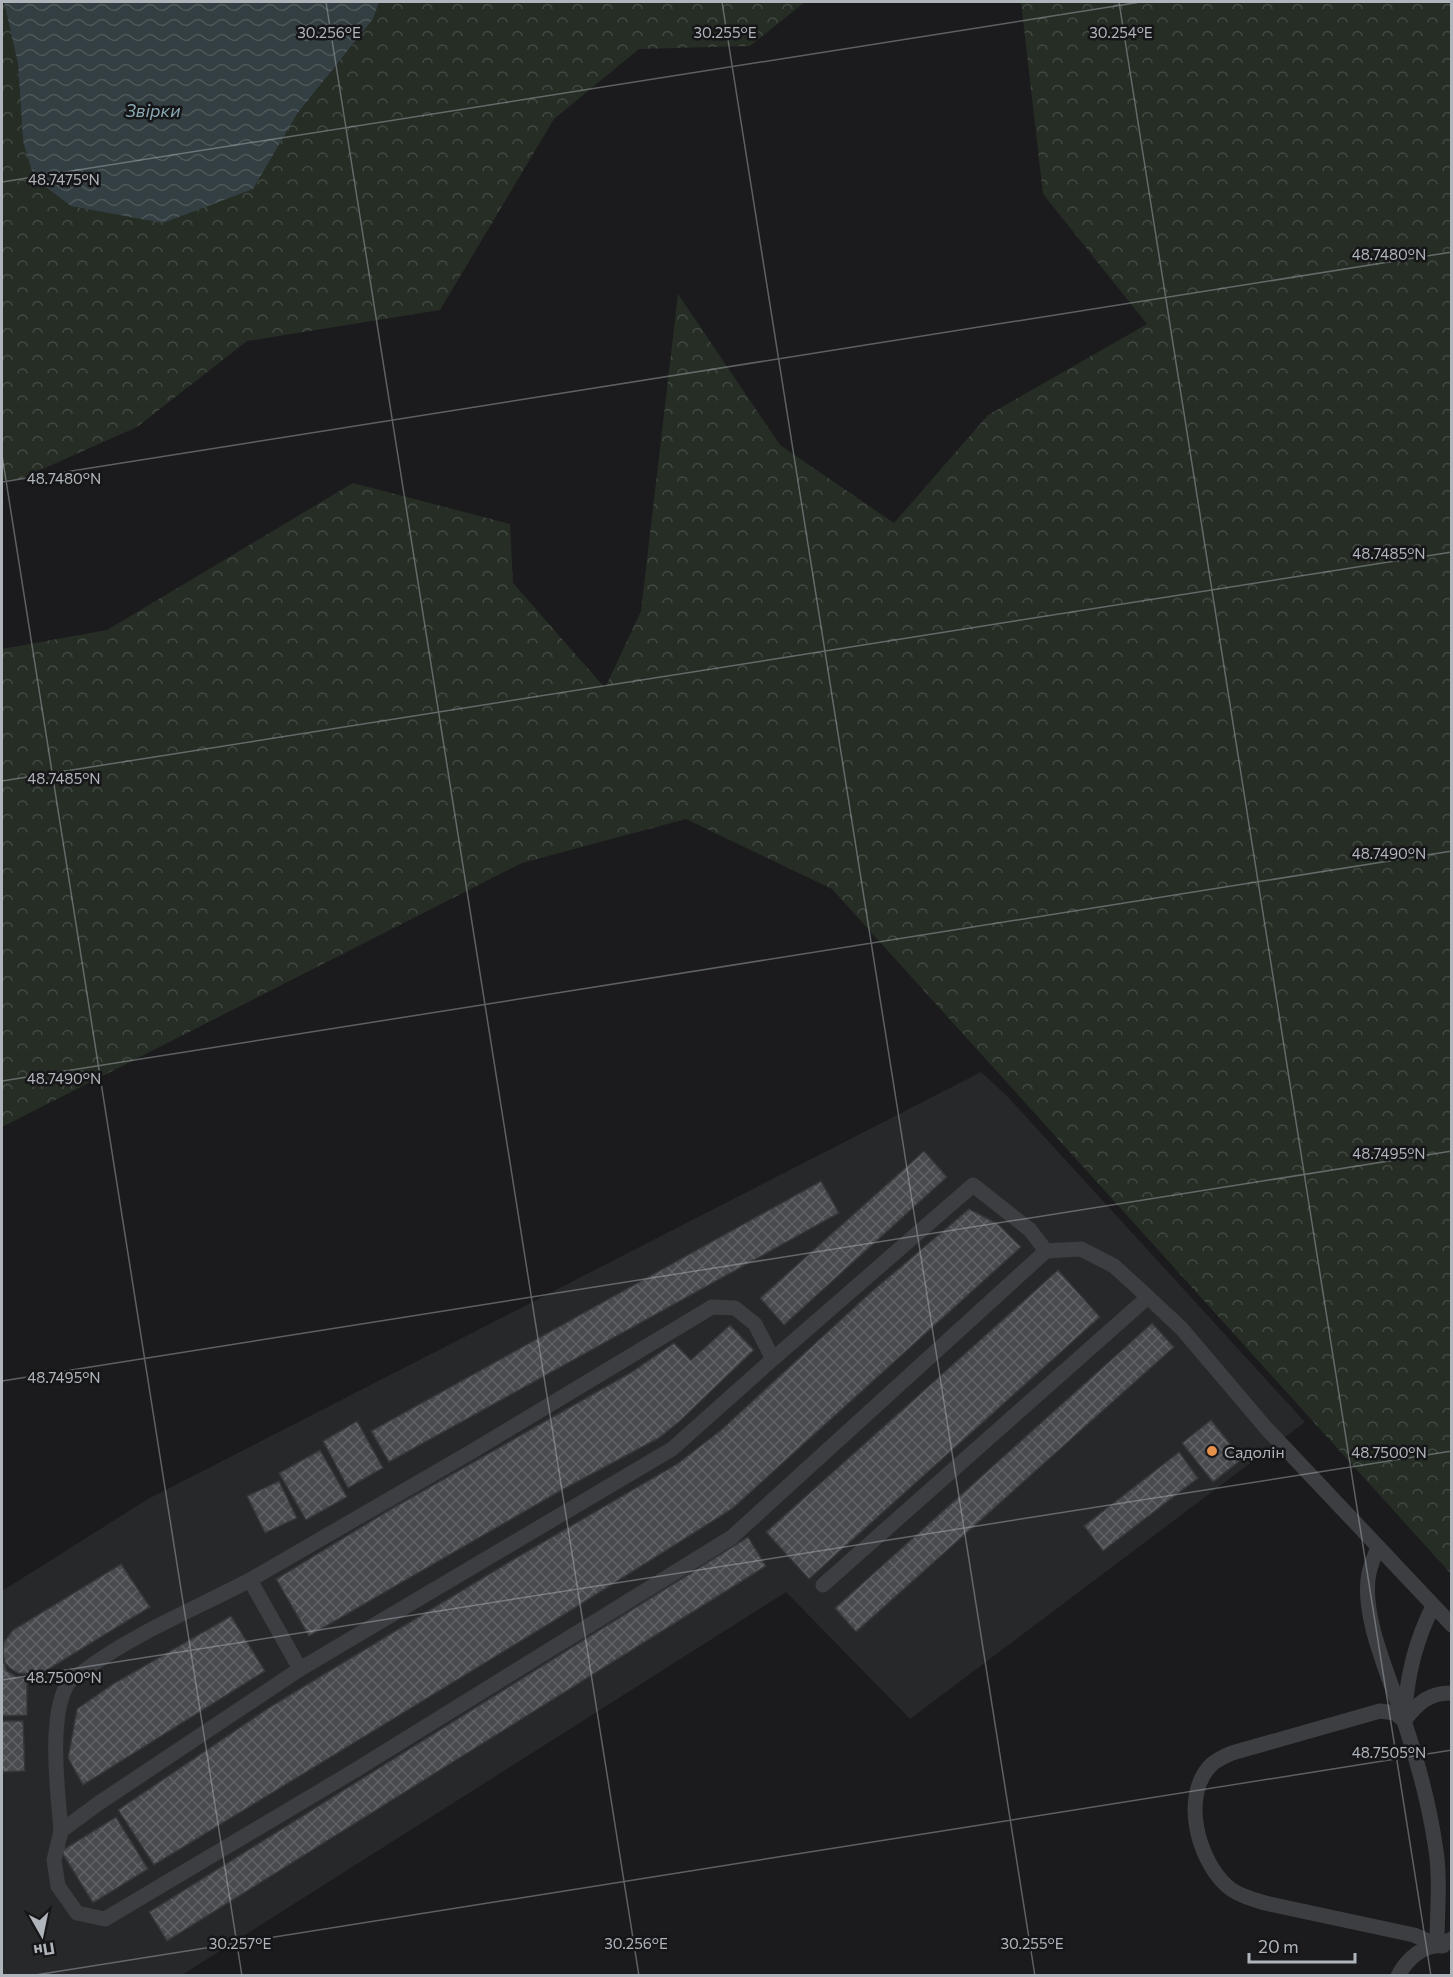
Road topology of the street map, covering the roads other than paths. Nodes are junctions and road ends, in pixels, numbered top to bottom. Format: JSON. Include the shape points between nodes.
{"nodes":[{"id":1,"x":1046,"y":1251,"type":"junction"},
{"id":2,"x":1148,"y":1297,"type":"junction"},
{"id":3,"x":773,"y":1359,"type":"junction"},
{"id":4,"x":1378,"y":1547,"type":"junction"},
{"id":5,"x":250,"y":1580,"type":"junction"},
{"id":6,"x":823,"y":1585,"type":"dead end"},
{"id":7,"x":1433,"y":1606,"type":"junction"},
{"id":8,"x":1452,"y":1625,"type":"edge"},
{"id":9,"x":300,"y":1669,"type":"junction"},
{"id":10,"x":1452,"y":1694,"type":"edge"},
{"id":11,"x":1404,"y":1720,"type":"junction"},
{"id":12,"x":61,"y":1831,"type":"junction"},
{"id":13,"x":1447,"y":1944,"type":"edge"},
{"id":14,"x":1398,"y":1976,"type":"edge"}],
"edges":[{"from":1,"to":2,"type":"lane","via":[[1081,1249],[1114,1266]]},
{"from":1,"to":3,"type":"lane","via":[[1030,1230],[972,1185]]},
{"from":1,"to":12,"type":"lane","via":[[732,1537],[354,1771],[105,1919],[77,1913],[58,1886],[54,1860]]},
{"from":2,"to":4,"type":"lane","via":[[1182,1329],[1266,1428]]},
{"from":2,"to":6,"type":"lane"},
{"from":3,"to":5,"type":"lane","via":[[755,1324],[735,1308],[712,1307]]},
{"from":3,"to":9,"type":"lane","via":[[672,1449]]},
{"from":4,"to":7,"type":"lane"},
{"from":4,"to":11,"type":"lane","via":[[1369,1573],[1369,1604]]},
{"from":5,"to":9,"type":"lane"},
{"from":5,"to":12,"type":"lane","via":[[98,1660],[67,1684],[59,1710],[56,1744]]},
{"from":7,"to":8,"type":"lane"},
{"from":7,"to":11,"type":"lane","via":[[1406,1683]]},
{"from":9,"to":12,"type":"lane"},
{"from":10,"to":11,"type":"lane","via":[[1428,1696]]},
{"from":11,"to":13,"type":"lane","via":[[1436,1845]]},
{"from":11,"to":13,"type":"lane","via":[[1395,1713],[1380,1711],[1232,1753],[1212,1764],[1203,1776],[1197,1792],[1197,1831],[1218,1878],[1243,1895]]},
{"from":13,"to":14,"type":"lane","via":[[1415,1954]]}]}
